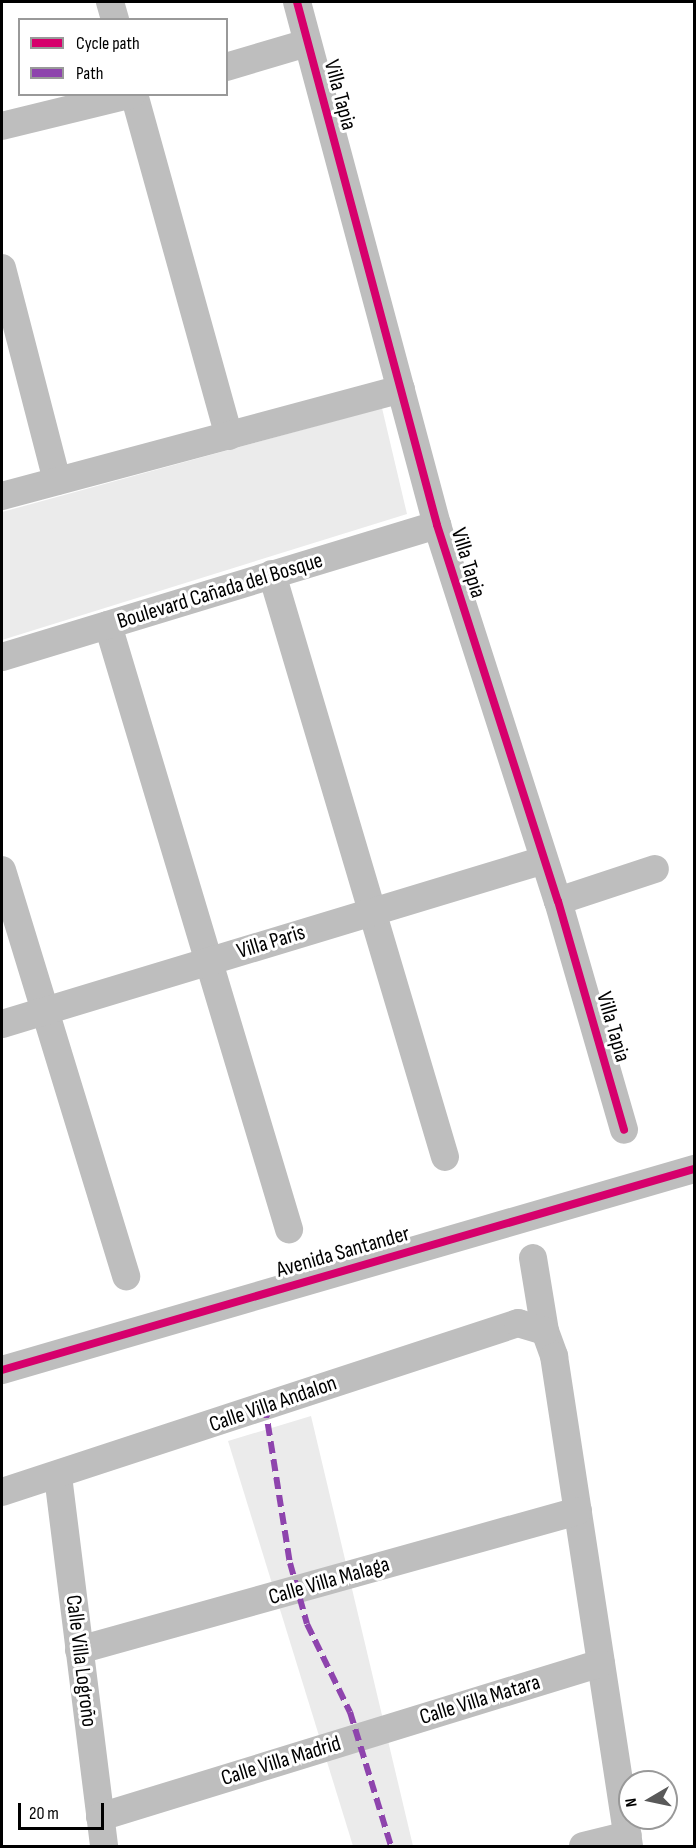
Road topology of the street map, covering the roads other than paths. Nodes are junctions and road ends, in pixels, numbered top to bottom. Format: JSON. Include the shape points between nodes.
{"nodes":[{"id":1,"x":110,"y":2,"type":"edge"},
{"id":2,"x":297,"y":2,"type":"edge"},
{"id":3,"x":114,"y":18,"type":"edge"},
{"id":4,"x":307,"y":43,"type":"junction"},
{"id":5,"x":228,"y":66,"type":"edge"},
{"id":6,"x":125,"y":96,"type":"edge"},
{"id":7,"x":134,"y":96,"type":"edge"},
{"id":8,"x":2,"y":126,"type":"edge"},
{"id":9,"x":2,"y":268,"type":"edge"},
{"id":10,"x":400,"y":389,"type":"junction"},
{"id":11,"x":229,"y":436,"type":"junction"},
{"id":12,"x":57,"y":481,"type":"junction"},
{"id":13,"x":2,"y":496,"type":"edge"},
{"id":14,"x":437,"y":525,"type":"junction"},
{"id":15,"x":272,"y":574,"type":"junction"},
{"id":16,"x":108,"y":625,"type":"junction"},
{"id":17,"x":2,"y":657,"type":"edge"},
{"id":18,"x":541,"y":861,"type":"junction"},
{"id":19,"x":655,"y":869,"type":"dead end"},
{"id":20,"x":2,"y":870,"type":"edge"},
{"id":21,"x":558,"y":901,"type":"junction"},
{"id":22,"x":370,"y":912,"type":"junction"},
{"id":23,"x":208,"y":961,"type":"junction"},
{"id":24,"x":46,"y":1010,"type":"junction"},
{"id":25,"x":2,"y":1024,"type":"edge"},
{"id":26,"x":624,"y":1130,"type":"dead end"},
{"id":27,"x":445,"y":1157,"type":"dead end"},
{"id":28,"x":694,"y":1169,"type":"edge"},
{"id":29,"x":289,"y":1228,"type":"dead end"},
{"id":30,"x":532,"y":1258,"type":"dead end"},
{"id":31,"x":126,"y":1276,"type":"dead end"},
{"id":32,"x":544,"y":1331,"type":"junction"},
{"id":33,"x":2,"y":1370,"type":"edge"},
{"id":34,"x":58,"y":1476,"type":"junction"},
{"id":35,"x":2,"y":1492,"type":"edge"},
{"id":36,"x":578,"y":1511,"type":"junction"},
{"id":37,"x":80,"y":1650,"type":"junction"},
{"id":38,"x":601,"y":1663,"type":"junction"},
{"id":39,"x":358,"y":1737,"type":"joint"},
{"id":40,"x":100,"y":1817,"type":"junction"},
{"id":41,"x":629,"y":1841,"type":"edge"},
{"id":42,"x":104,"y":1846,"type":"edge"},
{"id":43,"x":584,"y":1846,"type":"edge"}],
"edges":[{"from":1,"to":3,"type":"street"},
{"from":2,"to":4,"type":"street","name":"Villa Tapia"},
{"from":4,"to":5,"type":"street"},
{"from":4,"to":10,"type":"street","name":"Villa Tapia"},
{"from":6,"to":8,"type":"street"},
{"from":7,"to":11,"type":"street"},
{"from":9,"to":12,"type":"street"},
{"from":10,"to":11,"type":"street"},
{"from":10,"to":14,"type":"street","name":"Villa Tapia"},
{"from":11,"to":12,"type":"street"},
{"from":12,"to":13,"type":"street"},
{"from":14,"to":15,"type":"street","name":"Boulevard Cañada del Bosque"},
{"from":14,"to":18,"type":"street","name":"Villa Tapia"},
{"from":15,"to":16,"type":"street","name":"Boulevard Cañada del Bosque"},
{"from":15,"to":22,"type":"street"},
{"from":16,"to":17,"type":"street","name":"Boulevard Cañada del Bosque"},
{"from":16,"to":23,"type":"street"},
{"from":18,"to":21,"type":"street","name":"Villa Tapia"},
{"from":18,"to":22,"type":"street","name":"Villa Paris"},
{"from":19,"to":21,"type":"street"},
{"from":20,"to":24,"type":"street"},
{"from":21,"to":26,"type":"street","name":"Villa Tapia"},
{"from":22,"to":23,"type":"street","name":"Villa Paris"},
{"from":22,"to":27,"type":"street"},
{"from":23,"to":24,"type":"street","name":"Villa Paris"},
{"from":23,"to":29,"type":"street"},
{"from":24,"to":25,"type":"street","name":"Villa Paris"},
{"from":24,"to":31,"type":"street"},
{"from":28,"to":33,"type":"street","name":"Avenida Santander"},
{"from":30,"to":32,"type":"street"},
{"from":32,"to":34,"type":"street","name":"Calle Villa Andalon","via":[[518,1323]]},
{"from":32,"to":36,"type":"street","via":[[554,1356]]},
{"from":34,"to":35,"type":"street","name":"Calle Villa Andalon"},
{"from":34,"to":37,"type":"street","name":"Calle Villa Logroño"},
{"from":36,"to":37,"type":"street","name":"Calle Villa Malaga"},
{"from":36,"to":38,"type":"street"},
{"from":37,"to":40,"type":"street","name":"Calle Villa Logroño"},
{"from":38,"to":39,"type":"street","name":"Calle Villa Matara"},
{"from":38,"to":41,"type":"street"},
{"from":39,"to":40,"type":"street","name":"Calle Villa Madrid"},
{"from":40,"to":42,"type":"street","name":"Calle Villa Logroño"},
{"from":41,"to":43,"type":"street"}]}
